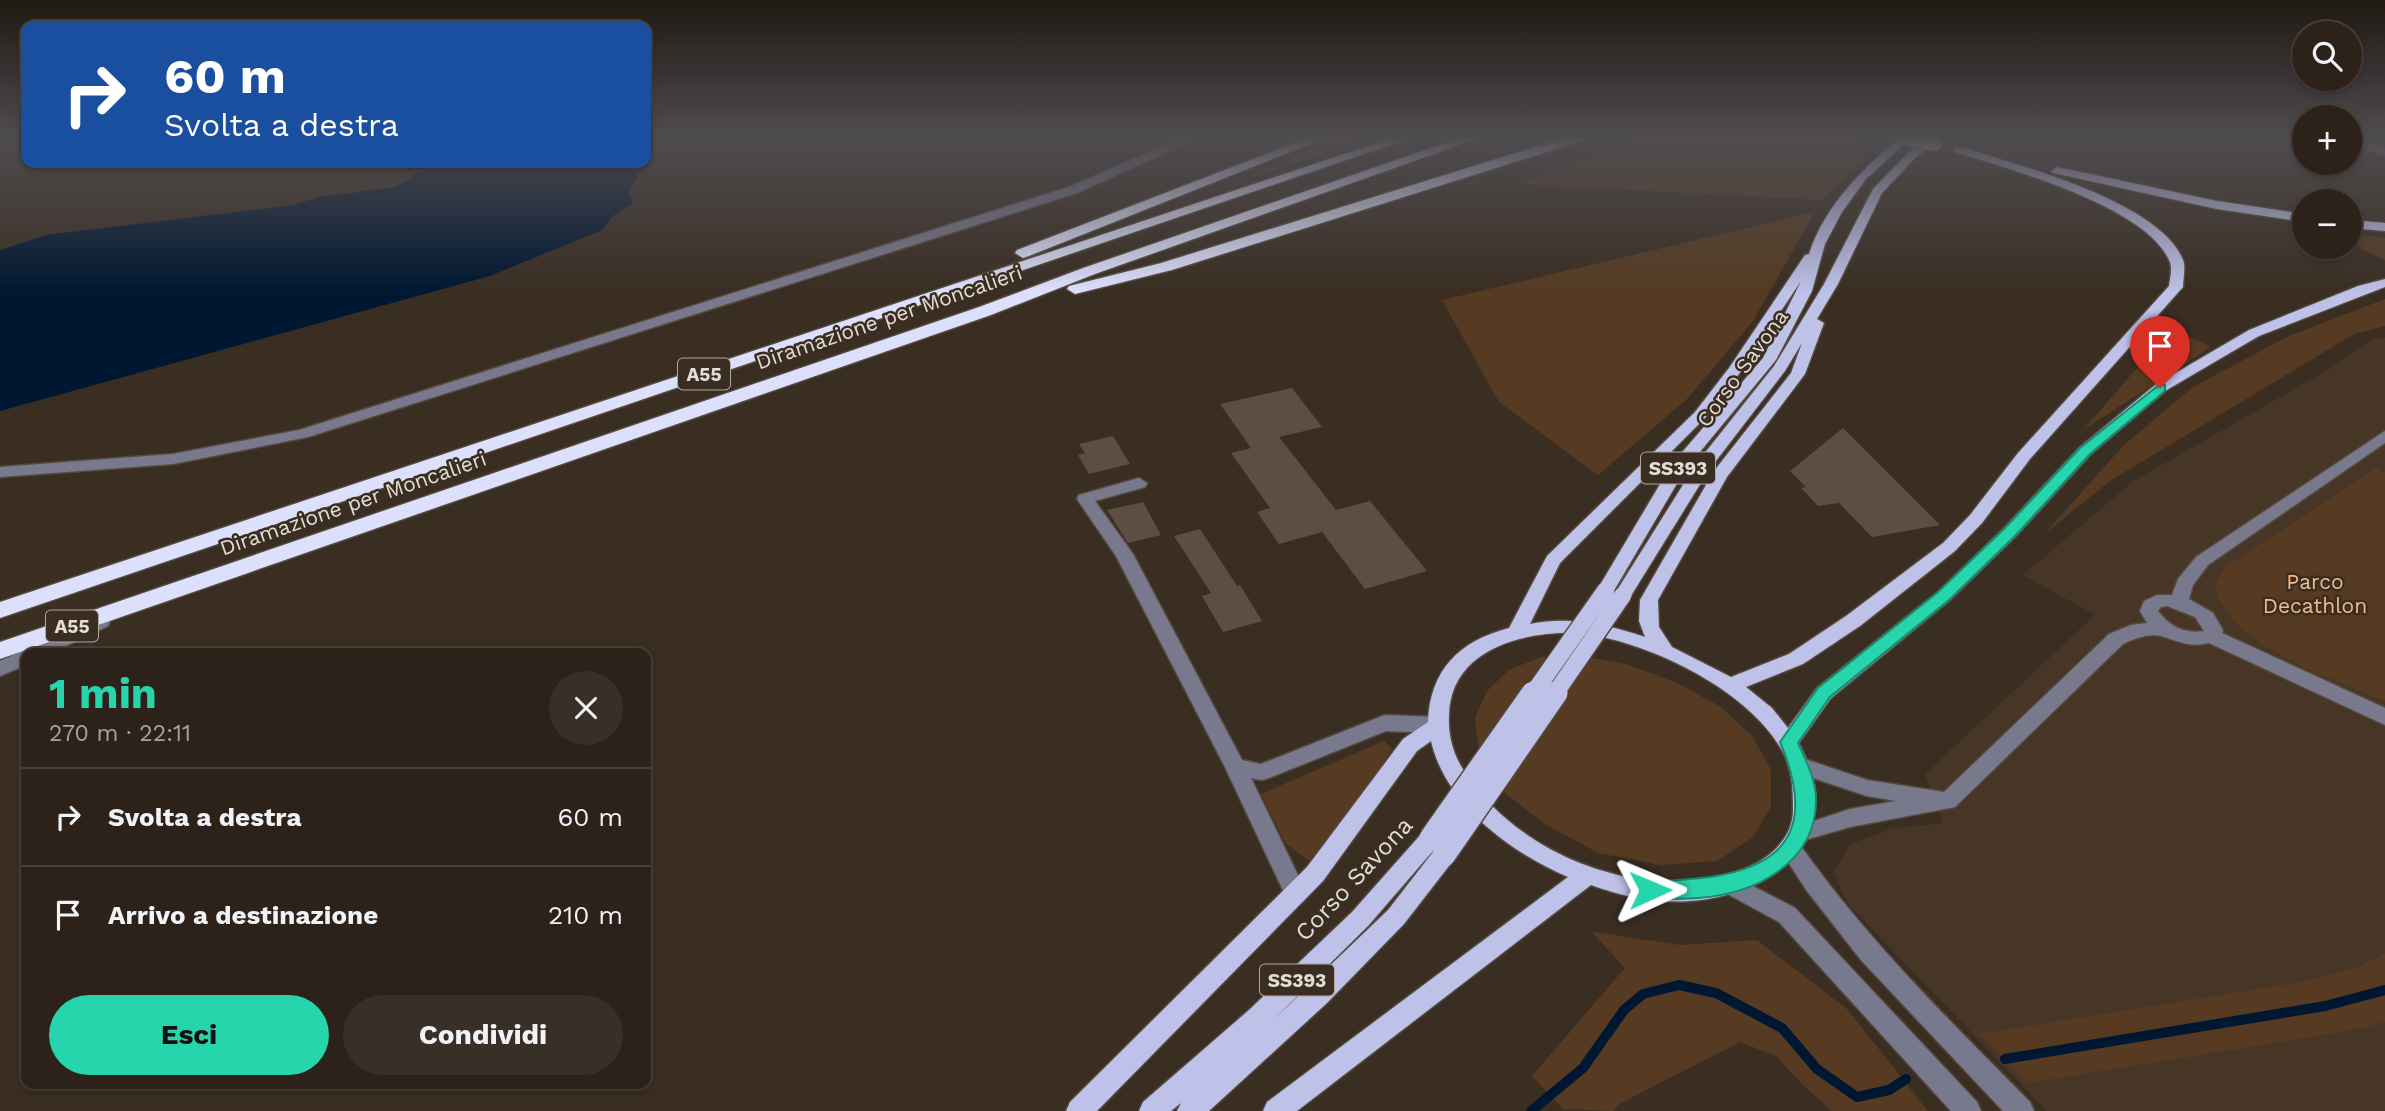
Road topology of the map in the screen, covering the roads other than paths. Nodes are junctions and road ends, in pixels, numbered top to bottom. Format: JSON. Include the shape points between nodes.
{"nodes":[{"id":1,"x":1076,"y":189,"type":"edge"},
{"id":2,"x":1189,"y":189,"type":"edge"},
{"id":3,"x":1254,"y":189,"type":"edge"},
{"id":4,"x":1326,"y":189,"type":"edge"},
{"id":5,"x":1414,"y":189,"type":"edge"},
{"id":6,"x":1852,"y":189,"type":"edge"},
{"id":7,"x":1880,"y":189,"type":"edge"},
{"id":8,"x":2074,"y":189,"type":"edge"},
{"id":9,"x":2135,"y":189,"type":"edge"},
{"id":10,"x":2292,"y":216,"type":"edge"},
{"id":11,"x":2362,"y":225,"type":"edge"},
{"id":12,"x":2385,"y":228,"type":"edge"},
{"id":13,"x":1819,"y":244,"type":"junction"},
{"id":14,"x":2385,"y":283,"type":"edge"},
{"id":15,"x":1831,"y":284,"type":"junction"},
{"id":16,"x":985,"y":311,"type":"junction"},
{"id":17,"x":780,"y":349,"type":"junction"},
{"id":18,"x":2385,"y":436,"type":"edge"},
{"id":19,"x":0,"y":472,"type":"edge"},
{"id":20,"x":1139,"y":484,"type":"dead end"},
{"id":21,"x":1614,"y":592,"type":"junction"},
{"id":22,"x":144,"y":601,"type":"junction"},
{"id":23,"x":2179,"y":602,"type":"junction"},
{"id":24,"x":0,"y":610,"type":"edge"},
{"id":25,"x":2161,"y":628,"type":"junction"},
{"id":26,"x":1515,"y":634,"type":"junction"},
{"id":27,"x":2211,"y":636,"type":"junction"},
{"id":28,"x":45,"y":648,"type":"edge"},
{"id":29,"x":0,"y":651,"type":"edge"},
{"id":30,"x":1666,"y":651,"type":"junction"},
{"id":31,"x":21,"y":658,"type":"edge"},
{"id":32,"x":0,"y":669,"type":"edge"},
{"id":33,"x":1730,"y":685,"type":"junction"},
{"id":34,"x":2385,"y":717,"type":"edge"},
{"id":35,"x":1439,"y":725,"type":"junction"},
{"id":36,"x":1789,"y":742,"type":"junction"},
{"id":37,"x":1799,"y":765,"type":"junction"},
{"id":38,"x":1235,"y":767,"type":"junction"},
{"id":39,"x":1948,"y":801,"type":"junction"},
{"id":40,"x":1796,"y":841,"type":"junction"},
{"id":41,"x":1438,"y":846,"type":"junction"},
{"id":42,"x":1588,"y":875,"type":"junction"},
{"id":43,"x":1730,"y":884,"type":"junction"},
{"id":44,"x":1296,"y":894,"type":"junction"},
{"id":45,"x":1079,"y":1111,"type":"edge"},
{"id":46,"x":1152,"y":1111,"type":"edge"},
{"id":47,"x":1190,"y":1111,"type":"edge"},
{"id":48,"x":1276,"y":1111,"type":"edge"},
{"id":49,"x":1968,"y":1111,"type":"edge"},
{"id":50,"x":2021,"y":1111,"type":"edge"}],
"edges":[{"from":1,"to":19,"type":"street","via":[[302,434],[173,459]]},
{"from":2,"to":17,"type":"highway"},
{"from":3,"to":17,"type":"highway","name":"Diramazione per Moncalieri","number":"A55"},
{"from":4,"to":16,"type":"highway","name":"Diramazione per Moncalieri","number":"A55"},
{"from":5,"to":16,"type":"highway","via":[[1166,267]]},
{"from":6,"to":13,"type":"main road","name":"Corso Savona","number":"SS393"},
{"from":7,"to":15,"type":"main road","name":"Corso Savona","number":"SS393"},
{"from":8,"to":33,"type":"main road","via":[[2125,211],[2149,228],[2179,266],[2176,287],[1949,547],[1796,659]]},
{"from":9,"to":10,"type":"main road"},
{"from":11,"to":12,"type":"main road"},
{"from":13,"to":21,"type":"main road","name":"Corso Savona","number":"SS393","via":[[1805,291],[1769,360],[1678,468]]},
{"from":13,"to":26,"type":"main road","via":[[1700,415],[1553,560]]},
{"from":14,"to":36,"type":"main road","via":[[2254,333],[2160,388],[2085,451],[1944,596],[1824,693]]},
{"from":15,"to":21,"type":"main road","name":"Corso Savona","number":"SS393","via":[[1780,368]]},
{"from":15,"to":30,"type":"main road","via":[[1798,374],[1720,475],[1649,600],[1646,616],[1652,634]]},
{"from":16,"to":22,"type":"highway","name":"Diramazione per Moncalieri","number":"A55"},
{"from":17,"to":24,"type":"highway","name":"Diramazione per Moncalieri","number":"A55"},
{"from":18,"to":23,"type":"street","via":[[2202,561],[2184,583]]},
{"from":20,"to":38,"type":"street","via":[[1085,499],[1124,554]]},
{"from":21,"to":41,"type":"main road","name":"Corso Savona","number":"SS393","bridge":true},
{"from":22,"to":28,"type":"street"},
{"from":22,"to":29,"type":"highway","name":"Diramazione per Moncalieri","number":"A55"},
{"from":23,"to":25,"type":"street","via":[[2150,605],[2148,611]]},
{"from":23,"to":27,"type":"street","via":[[2211,622]]},
{"from":25,"to":27,"type":"street","via":[[2191,639]]},
{"from":25,"to":39,"type":"street","via":[[2116,639]]},
{"from":26,"to":30,"type":"main road","via":[[1546,627],[1586,627]]},
{"from":26,"to":35,"type":"main road","via":[[1489,641],[1456,664],[1443,685]]},
{"from":27,"to":34,"type":"street"},
{"from":30,"to":33,"type":"main road"},
{"from":31,"to":32,"type":"street"},
{"from":33,"to":36,"type":"main road","via":[[1763,710]]},
{"from":35,"to":38,"type":"street","via":[[1385,723],[1262,772]]},
{"from":35,"to":42,"type":"main road","via":[[1446,762],[1472,800],[1542,854]]},
{"from":35,"to":44,"type":"main road","via":[[1409,745]]},
{"from":36,"to":37,"type":"main road"},
{"from":37,"to":39,"type":"street","via":[[1867,788]]},
{"from":37,"to":40,"type":"main road","via":[[1807,798]]},
{"from":38,"to":44,"type":"street"},
{"from":39,"to":40,"type":"street","via":[[1850,818]]},
{"from":40,"to":43,"type":"main road","via":[[1765,872]]},
{"from":40,"to":50,"type":"street","via":[[1818,890],[1855,935]]},
{"from":41,"to":46,"type":"main road","name":"Corso Savona","number":"SS393","via":[[1258,1018]]},
{"from":41,"to":47,"type":"main road","name":"Corso Savona","number":"SS393","via":[[1386,927]]},
{"from":42,"to":43,"type":"main road","via":[[1650,890]]},
{"from":42,"to":48,"type":"main road"},
{"from":43,"to":49,"type":"street","via":[[1787,915]]},
{"from":44,"to":45,"type":"main road"}]}
